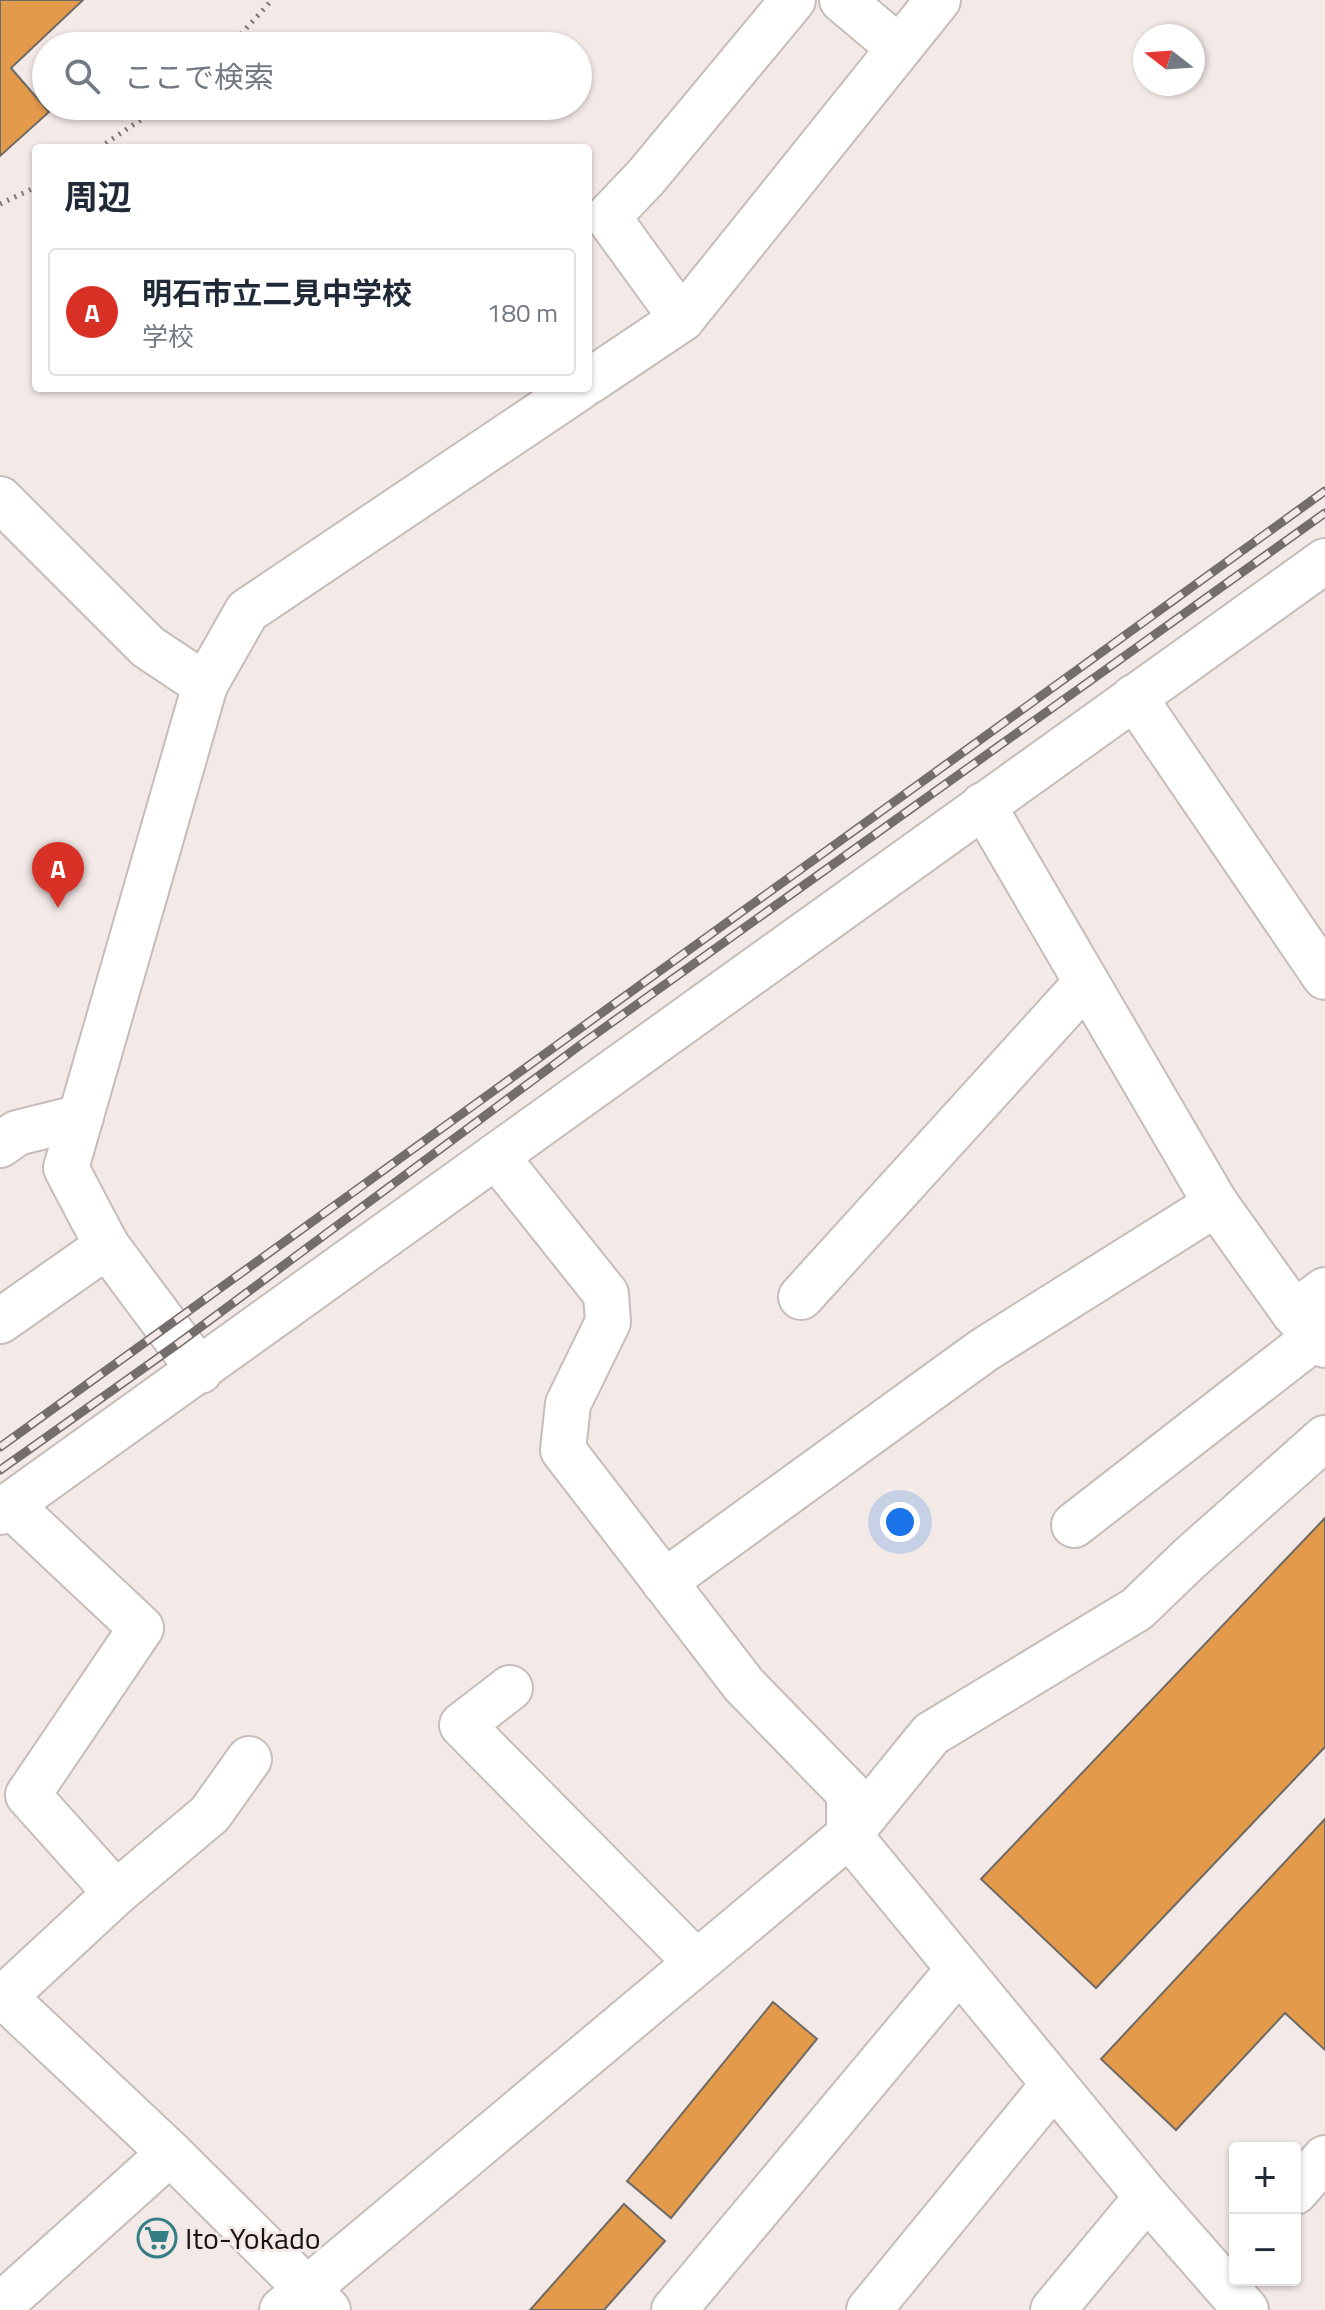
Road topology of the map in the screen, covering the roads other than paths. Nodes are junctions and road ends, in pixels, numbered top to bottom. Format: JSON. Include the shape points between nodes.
{"nodes":[{"id":1,"x":793,"y":0,"type":"edge"},
{"id":2,"x":842,"y":0,"type":"edge"},
{"id":3,"x":938,"y":0,"type":"edge"},
{"id":4,"x":899,"y":48,"type":"junction"},
{"id":5,"x":682,"y":319,"type":"junction"},
{"id":6,"x":592,"y":379,"type":"edge"},
{"id":7,"x":573,"y":392,"type":"edge"},
{"id":8,"x":0,"y":499,"type":"edge"},
{"id":9,"x":1325,"y":561,"type":"edge"},
{"id":10,"x":205,"y":685,"type":"junction"},
{"id":11,"x":1134,"y":697,"type":"junction"},
{"id":12,"x":983,"y":805,"type":"junction"},
{"id":13,"x":1325,"y":977,"type":"edge"},
{"id":14,"x":1086,"y":983,"type":"junction"},
{"id":15,"x":81,"y":1117,"type":"junction"},
{"id":16,"x":0,"y":1145,"type":"edge"},
{"id":17,"x":496,"y":1156,"type":"junction"},
{"id":18,"x":1216,"y":1204,"type":"junction"},
{"id":19,"x":107,"y":1246,"type":"junction"},
{"id":20,"x":801,"y":1297,"type":"dead end"},
{"id":21,"x":0,"y":1321,"type":"edge"},
{"id":22,"x":1315,"y":1321,"type":"edge"},
{"id":23,"x":200,"y":1371,"type":"junction"},
{"id":24,"x":1325,"y":1438,"type":"edge"},
{"id":25,"x":5,"y":1509,"type":"edge"},
{"id":26,"x":1074,"y":1525,"type":"dead end"},
{"id":27,"x":664,"y":1582,"type":"junction"},
{"id":28,"x":510,"y":1688,"type":"dead end"},
{"id":29,"x":249,"y":1759,"type":"dead end"},
{"id":30,"x":849,"y":1835,"type":"junction"},
{"id":31,"x":116,"y":1893,"type":"junction"},
{"id":32,"x":696,"y":1962,"type":"junction"},
{"id":33,"x":959,"y":1969,"type":"junction"},
{"id":34,"x":2,"y":1995,"type":"edge"},
{"id":35,"x":1054,"y":2084,"type":"junction"},
{"id":36,"x":170,"y":2153,"type":"junction"},
{"id":37,"x":1325,"y":2158,"type":"edge"},
{"id":38,"x":1301,"y":2185,"type":"edge"},
{"id":39,"x":1147,"y":2197,"type":"junction"},
{"id":40,"x":1229,"y":2280,"type":"edge"},
{"id":41,"x":306,"y":2302,"type":"edge"},
{"id":42,"x":0,"y":2306,"type":"edge"},
{"id":43,"x":674,"y":2310,"type":"edge"},
{"id":44,"x":869,"y":2310,"type":"edge"},
{"id":45,"x":1053,"y":2310,"type":"edge"}],
"edges":[{"from":1,"to":5,"type":"street","via":[[608,217]]},
{"from":2,"to":4,"type":"street"},
{"from":3,"to":4,"type":"street"},
{"from":4,"to":5,"type":"street"},
{"from":5,"to":6,"type":"street"},
{"from":7,"to":10,"type":"street","via":[[247,611]]},
{"from":8,"to":10,"type":"street","via":[[148,647]]},
{"from":9,"to":11,"type":"street"},
{"from":10,"to":15,"type":"street"},
{"from":11,"to":12,"type":"street"},
{"from":11,"to":13,"type":"street"},
{"from":12,"to":14,"type":"street"},
{"from":12,"to":17,"type":"street"},
{"from":14,"to":18,"type":"street"},
{"from":14,"to":20,"type":"street"},
{"from":15,"to":16,"type":"street","via":[[17,1133]]},
{"from":15,"to":19,"type":"street","via":[[66,1168]]},
{"from":17,"to":23,"type":"street"},
{"from":17,"to":27,"type":"street","via":[[606,1294],[608,1322],[568,1404],[563,1450]]},
{"from":18,"to":22,"type":"street"},
{"from":18,"to":27,"type":"street","via":[[984,1350]]},
{"from":19,"to":21,"type":"street"},
{"from":19,"to":23,"type":"street"},
{"from":22,"to":26,"type":"street"},
{"from":23,"to":25,"type":"street"},
{"from":24,"to":30,"type":"street","via":[[1137,1609],[931,1734]]},
{"from":25,"to":31,"type":"street","via":[[141,1628],[28,1795]]},
{"from":27,"to":30,"type":"street","via":[[744,1685],[849,1793]]},
{"from":28,"to":32,"type":"street","via":[[462,1725]]},
{"from":29,"to":31,"type":"street","via":[[210,1814]]},
{"from":30,"to":32,"type":"street"},
{"from":30,"to":33,"type":"street"},
{"from":31,"to":34,"type":"street"},
{"from":32,"to":41,"type":"street"},
{"from":33,"to":35,"type":"street"},
{"from":33,"to":43,"type":"street"},
{"from":34,"to":36,"type":"street"},
{"from":35,"to":39,"type":"street"},
{"from":35,"to":44,"type":"street"},
{"from":36,"to":41,"type":"street"},
{"from":36,"to":42,"type":"street"},
{"from":37,"to":38,"type":"street"},
{"from":39,"to":40,"type":"street"},
{"from":39,"to":45,"type":"street"}]}
